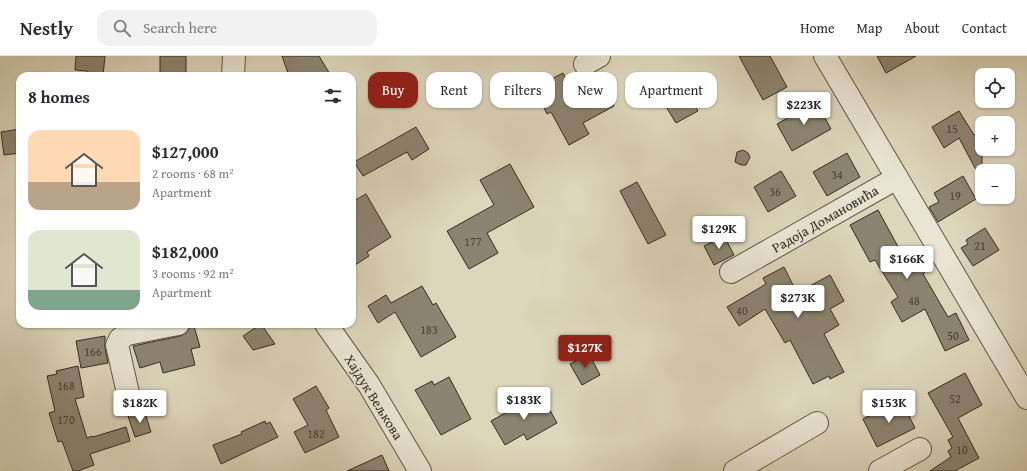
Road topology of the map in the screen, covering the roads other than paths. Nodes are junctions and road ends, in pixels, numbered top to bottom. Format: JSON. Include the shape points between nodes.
{"nodes":[{"id":1,"x":234,"y":56,"type":"edge"},
{"id":2,"x":825,"y":56,"type":"edge"},
{"id":3,"x":233,"y":72,"type":"edge"},
{"id":4,"x":897,"y":178,"type":"junction"},
{"id":5,"x":731,"y":272,"type":"dead end"},
{"id":6,"x":158,"y":328,"type":"edge"},
{"id":7,"x":329,"y":328,"type":"edge"},
{"id":8,"x":128,"y":393,"type":"dead end"},
{"id":9,"x":1027,"y":398,"type":"edge"},
{"id":10,"x":817,"y":423,"type":"dead end"},
{"id":11,"x":920,"y":449,"type":"dead end"},
{"id":12,"x":420,"y":471,"type":"edge"},
{"id":13,"x":735,"y":471,"type":"edge"},
{"id":14,"x":880,"y":471,"type":"edge"}],
"edges":[{"from":1,"to":3,"type":"street"},
{"from":2,"to":4,"type":"street"},
{"from":4,"to":5,"type":"street","name":"Радоја Домановића"},
{"from":4,"to":9,"type":"street"},
{"from":6,"to":8,"type":"street","via":[[127,334],[116,345]]},
{"from":7,"to":12,"type":"street","name":"Хајдук Вељкова","via":[[369,385]]},
{"from":10,"to":13,"type":"street"},
{"from":11,"to":14,"type":"street"}]}
